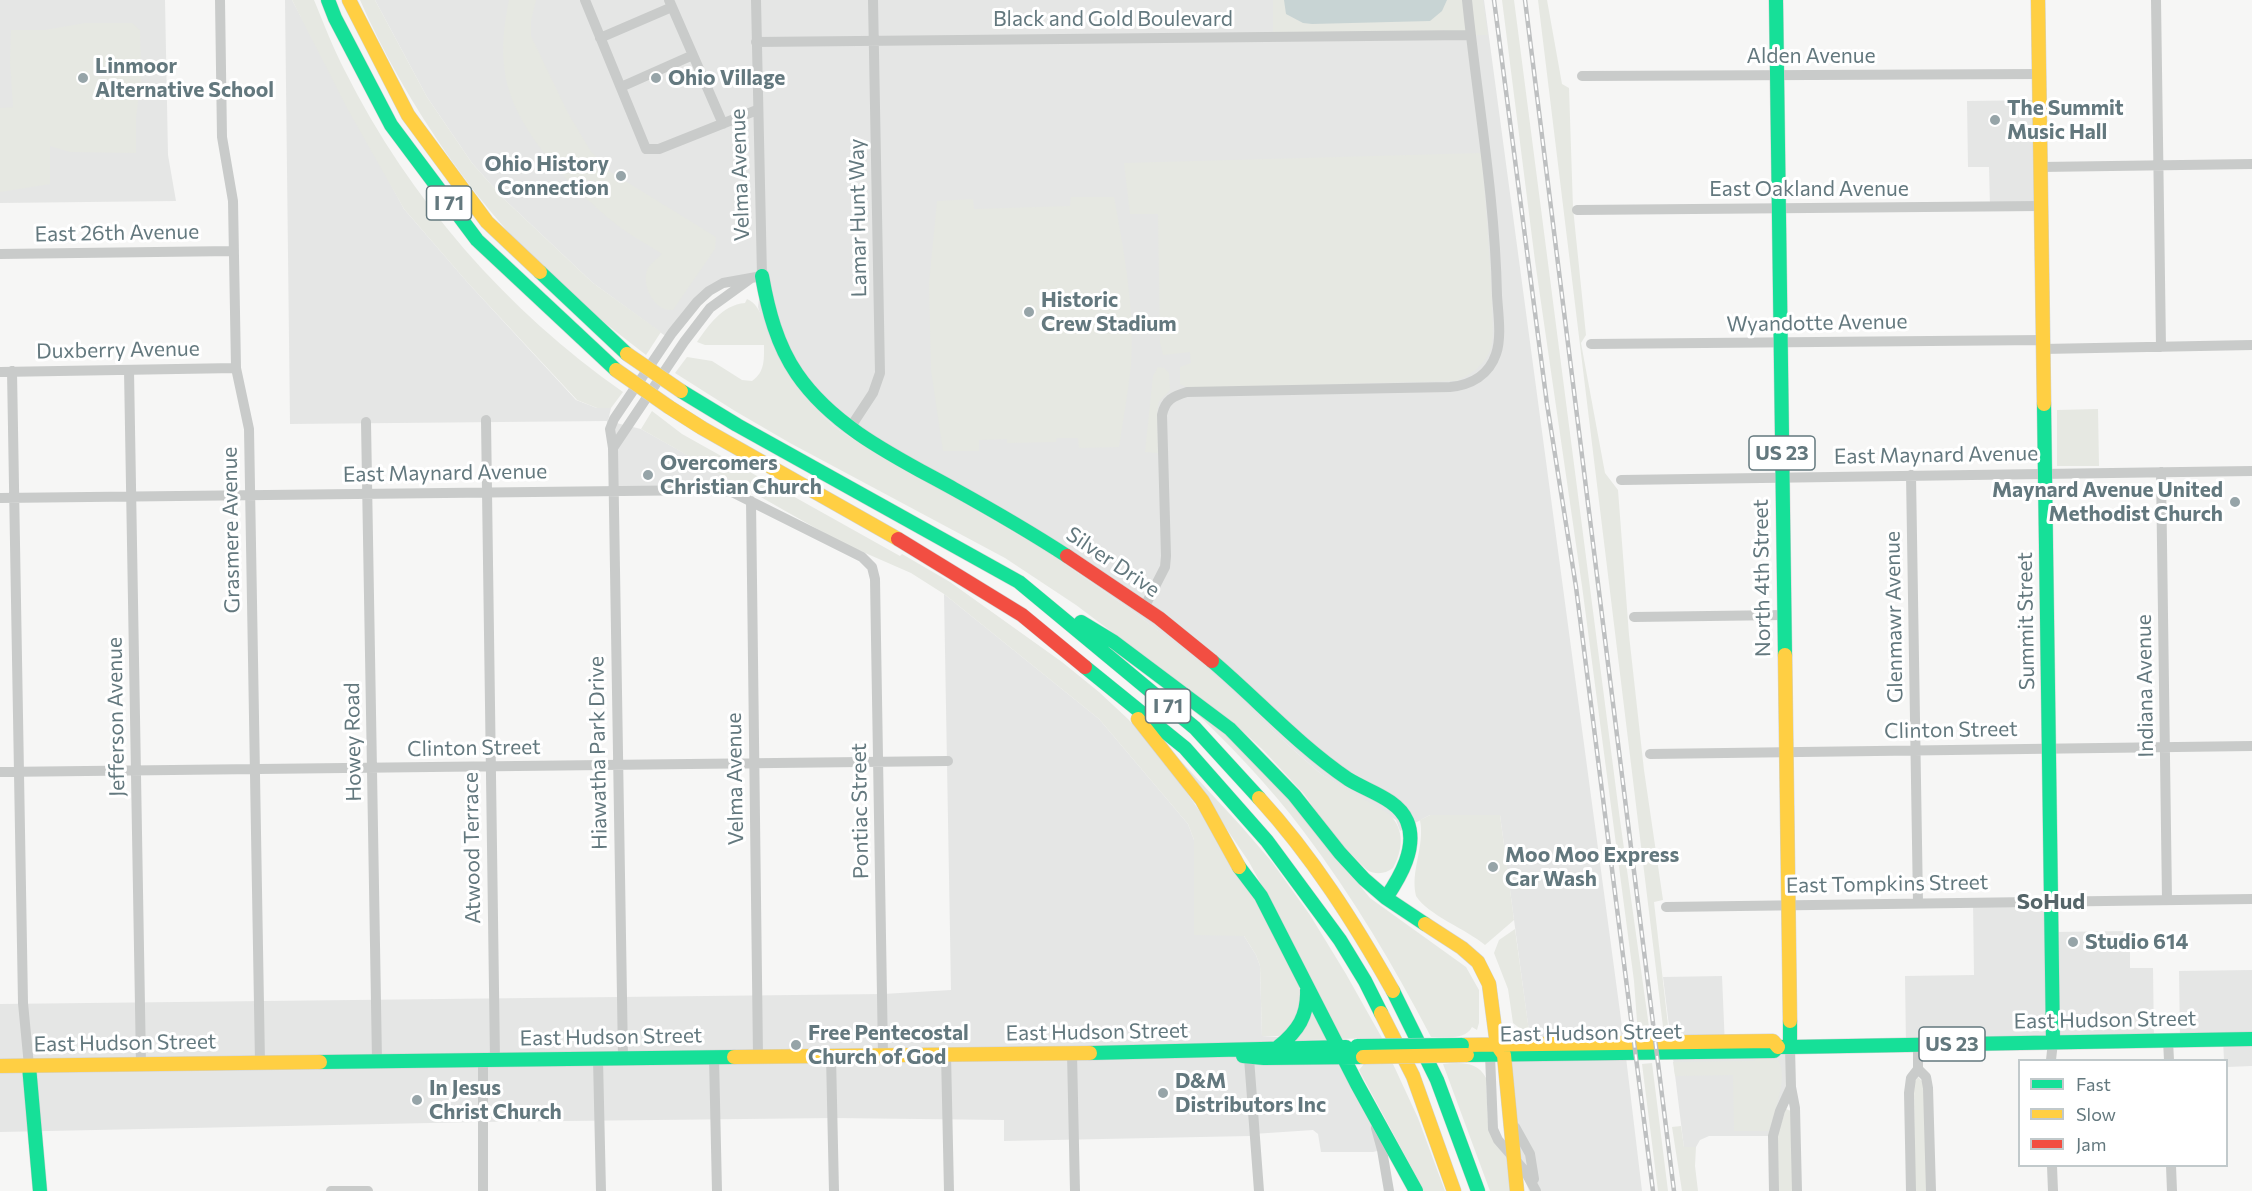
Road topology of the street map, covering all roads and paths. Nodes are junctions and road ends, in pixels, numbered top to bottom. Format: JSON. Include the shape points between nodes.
{"nodes":[{"id":1,"x":219,"y":0,"type":"edge"},
{"id":2,"x":328,"y":0,"type":"edge"},
{"id":3,"x":349,"y":0,"type":"edge"},
{"id":4,"x":585,"y":0,"type":"edge"},
{"id":5,"x":756,"y":0,"type":"edge"},
{"id":6,"x":873,"y":0,"type":"edge"},
{"id":7,"x":1467,"y":0,"type":"edge"},
{"id":8,"x":1776,"y":0,"type":"edge"},
{"id":9,"x":2038,"y":0,"type":"edge"},
{"id":10,"x":2156,"y":0,"type":"edge"},
{"id":11,"x":671,"y":4,"type":"edge"},
{"id":12,"x":1470,"y":35,"type":"junction"},
{"id":13,"x":600,"y":38,"type":"junction"},
{"id":14,"x":873,"y":40,"type":"junction"},
{"id":15,"x":756,"y":42,"type":"junction"},
{"id":16,"x":693,"y":55,"type":"junction"},
{"id":17,"x":2039,"y":74,"type":"junction"},
{"id":18,"x":1777,"y":75,"type":"junction"},
{"id":19,"x":1582,"y":76,"type":"dead end"},
{"id":20,"x":621,"y":87,"type":"junction"},
{"id":21,"x":757,"y":110,"type":"junction"},
{"id":22,"x":723,"y":123,"type":"junction"},
{"id":23,"x":2252,"y":164,"type":"edge"},
{"id":24,"x":2158,"y":165,"type":"junction"},
{"id":25,"x":2041,"y":167,"type":"junction"},
{"id":26,"x":2042,"y":206,"type":"junction"},
{"id":27,"x":1779,"y":208,"type":"junction"},
{"id":28,"x":1577,"y":210,"type":"dead end"},
{"id":29,"x":234,"y":251,"type":"junction"},
{"id":30,"x":0,"y":254,"type":"edge"},
{"id":31,"x":756,"y":277,"type":"junction"},
{"id":32,"x":1781,"y":343,"type":"junction"},
{"id":33,"x":1591,"y":344,"type":"dead end"},
{"id":34,"x":2043,"y":344,"type":"junction"},
{"id":35,"x":2252,"y":345,"type":"edge"},
{"id":36,"x":2161,"y":347,"type":"junction"},
{"id":37,"x":236,"y":368,"type":"junction"},
{"id":38,"x":129,"y":370,"type":"junction"},
{"id":39,"x":12,"y":371,"type":"junction"},
{"id":40,"x":0,"y":372,"type":"edge"},
{"id":41,"x":486,"y":420,"type":"dead end"},
{"id":42,"x":366,"y":422,"type":"dead end"},
{"id":43,"x":850,"y":428,"type":"junction"},
{"id":44,"x":613,"y":448,"type":"junction"},
{"id":45,"x":2252,"y":471,"type":"edge"},
{"id":46,"x":2161,"y":472,"type":"junction"},
{"id":47,"x":2045,"y":473,"type":"junction"},
{"id":48,"x":1911,"y":475,"type":"junction"},
{"id":49,"x":1782,"y":477,"type":"junction"},
{"id":50,"x":1621,"y":480,"type":"dead end"},
{"id":51,"x":613,"y":490,"type":"junction"},
{"id":52,"x":486,"y":491,"type":"junction"},
{"id":53,"x":369,"y":493,"type":"junction"},
{"id":54,"x":250,"y":495,"type":"junction"},
{"id":55,"x":132,"y":496,"type":"junction"},
{"id":56,"x":14,"y":497,"type":"junction"},
{"id":57,"x":0,"y":498,"type":"edge"},
{"id":58,"x":751,"y":501,"type":"junction"},
{"id":59,"x":872,"y":567,"type":"joint"},
{"id":60,"x":1019,"y":582,"type":"junction"},
{"id":61,"x":1144,"y":608,"type":"junction"},
{"id":62,"x":1784,"y":615,"type":"junction"},
{"id":63,"x":1634,"y":617,"type":"dead end"},
{"id":64,"x":1095,"y":675,"type":"junction"},
{"id":65,"x":2252,"y":746,"type":"edge"},
{"id":66,"x":2165,"y":747,"type":"junction"},
{"id":67,"x":2049,"y":748,"type":"junction"},
{"id":68,"x":1916,"y":750,"type":"junction"},
{"id":69,"x":1786,"y":752,"type":"junction"},
{"id":70,"x":1650,"y":754,"type":"dead end"},
{"id":71,"x":948,"y":761,"type":"dead end"},
{"id":72,"x":878,"y":763,"type":"junction"},
{"id":73,"x":754,"y":764,"type":"junction"},
{"id":74,"x":618,"y":765,"type":"junction"},
{"id":75,"x":490,"y":767,"type":"junction"},
{"id":76,"x":373,"y":768,"type":"junction"},
{"id":77,"x":254,"y":770,"type":"junction"},
{"id":78,"x":136,"y":771,"type":"junction"},
{"id":79,"x":0,"y":772,"type":"edge"},
{"id":80,"x":18,"y":772,"type":"junction"},
{"id":81,"x":1386,"y":898,"type":"junction"},
{"id":82,"x":2252,"y":899,"type":"edge"},
{"id":83,"x":2168,"y":900,"type":"junction"},
{"id":84,"x":2051,"y":901,"type":"junction"},
{"id":85,"x":1918,"y":903,"type":"junction"},
{"id":86,"x":1788,"y":905,"type":"junction"},
{"id":87,"x":1666,"y":907,"type":"dead end"},
{"id":88,"x":1306,"y":986,"type":"junction"},
{"id":89,"x":2252,"y":1039,"type":"edge"},
{"id":90,"x":2168,"y":1041,"type":"junction"},
{"id":91,"x":2053,"y":1042,"type":"junction"},
{"id":92,"x":1918,"y":1044,"type":"junction"},
{"id":93,"x":1278,"y":1047,"type":"junction"},
{"id":94,"x":1784,"y":1047,"type":"junction"},
{"id":95,"x":1497,"y":1051,"type":"junction"},
{"id":96,"x":1223,"y":1052,"type":"junction"},
{"id":97,"x":1341,"y":1052,"type":"junction"},
{"id":98,"x":1072,"y":1053,"type":"junction"},
{"id":99,"x":946,"y":1054,"type":"junction"},
{"id":100,"x":883,"y":1055,"type":"junction"},
{"id":101,"x":831,"y":1056,"type":"junction"},
{"id":102,"x":714,"y":1057,"type":"junction"},
{"id":103,"x":759,"y":1057,"type":"junction"},
{"id":104,"x":623,"y":1058,"type":"junction"},
{"id":105,"x":1249,"y":1058,"type":"junction"},
{"id":106,"x":598,"y":1059,"type":"junction"},
{"id":107,"x":2051,"y":1059,"type":"edge"},
{"id":108,"x":2169,"y":1059,"type":"edge"},
{"id":109,"x":489,"y":1060,"type":"junction"},
{"id":110,"x":377,"y":1061,"type":"junction"},
{"id":111,"x":260,"y":1063,"type":"junction"},
{"id":112,"x":141,"y":1064,"type":"junction"},
{"id":113,"x":0,"y":1066,"type":"edge"},
{"id":114,"x":29,"y":1066,"type":"junction"},
{"id":115,"x":1918,"y":1069,"type":"junction"},
{"id":116,"x":1791,"y":1087,"type":"junction"},
{"id":117,"x":1370,"y":1108,"type":"junction"},
{"id":118,"x":1508,"y":1115,"type":"junction"},
{"id":119,"x":1513,"y":1154,"type":"junction"},
{"id":120,"x":2052,"y":1167,"type":"edge"},
{"id":121,"x":2171,"y":1167,"type":"edge"},
{"id":122,"x":40,"y":1191,"type":"edge"},
{"id":123,"x":331,"y":1191,"type":"edge"},
{"id":124,"x":368,"y":1191,"type":"edge"},
{"id":125,"x":483,"y":1191,"type":"edge"},
{"id":126,"x":601,"y":1191,"type":"edge"},
{"id":127,"x":717,"y":1191,"type":"edge"},
{"id":128,"x":834,"y":1191,"type":"edge"},
{"id":129,"x":949,"y":1191,"type":"edge"},
{"id":130,"x":1075,"y":1191,"type":"edge"},
{"id":131,"x":1259,"y":1191,"type":"edge"},
{"id":132,"x":1389,"y":1191,"type":"edge"},
{"id":133,"x":1416,"y":1191,"type":"edge"},
{"id":134,"x":1454,"y":1191,"type":"edge"},
{"id":135,"x":1478,"y":1191,"type":"edge"},
{"id":136,"x":1517,"y":1191,"type":"edge"},
{"id":137,"x":1536,"y":1191,"type":"edge"},
{"id":138,"x":1774,"y":1191,"type":"edge"},
{"id":139,"x":1797,"y":1191,"type":"edge"},
{"id":140,"x":1911,"y":1191,"type":"edge"},
{"id":141,"x":1931,"y":1191,"type":"edge"},
{"id":142,"x":2053,"y":1191,"type":"edge"},
{"id":143,"x":2172,"y":1191,"type":"edge"}],
"edges":[{"from":1,"to":29,"type":"street","name":"Grasmere Avenue","via":[[222,137],[234,201]]},
{"from":2,"to":64,"type":"main road","number":"I 71","bridge":true,"via":[[391,125],[477,240],[616,370],[702,428],[925,554],[1022,615]]},
{"from":3,"to":60,"type":"main road","number":"I 71","bridge":true,"via":[[408,115],[472,204],[627,354],[737,425]]},
{"from":4,"to":13,"type":"street"},
{"from":5,"to":15,"type":"street","name":"Velma Avenue"},
{"from":6,"to":14,"type":"street","name":"Lamar Hunt Way"},
{"from":7,"to":12,"type":"street"},
{"from":8,"to":18,"type":"main road","name":"North 4th Street","number":"US 23"},
{"from":9,"to":17,"type":"main road","name":"Summit Street"},
{"from":10,"to":24,"type":"street"},
{"from":11,"to":13,"type":"street"},
{"from":11,"to":16,"type":"street"},
{"from":12,"to":14,"type":"street","name":"Black and Gold Boulevard"},
{"from":12,"to":61,"type":"street","via":[[1497,270],[1497,352],[1491,365],[1462,386],[1174,395],[1162,415],[1165,567]]},
{"from":13,"to":20,"type":"street"},
{"from":14,"to":15,"type":"street","name":"Black and Gold Boulevard"},
{"from":14,"to":43,"type":"street","name":"Lamar Hunt Way","via":[[880,373],[873,393]]},
{"from":15,"to":21,"type":"street","name":"Velma Avenue"},
{"from":16,"to":20,"type":"street"},
{"from":16,"to":22,"type":"street"},
{"from":17,"to":18,"type":"street","name":"Alden Avenue"},
{"from":17,"to":25,"type":"main road","name":"Summit Street"},
{"from":18,"to":19,"type":"street","name":"Alden Avenue"},
{"from":18,"to":27,"type":"main road","name":"North 4th Street","number":"US 23"},
{"from":20,"to":22,"type":"street","via":[[646,149],[659,149]]},
{"from":21,"to":22,"type":"street"},
{"from":21,"to":31,"type":"street","name":"Velma Avenue"},
{"from":23,"to":24,"type":"street"},
{"from":24,"to":25,"type":"street"},
{"from":24,"to":36,"type":"street"},
{"from":25,"to":26,"type":"main road","name":"Summit Street"},
{"from":26,"to":27,"type":"street","name":"East Oakland Avenue"},
{"from":26,"to":34,"type":"main road","name":"Summit Street"},
{"from":27,"to":28,"type":"street","name":"East Oakland Avenue"},
{"from":27,"to":32,"type":"main road","name":"North 4th Street","number":"US 23"},
{"from":29,"to":30,"type":"street","name":"East 26th Avenue"},
{"from":29,"to":37,"type":"street","name":"Grasmere Avenue"},
{"from":31,"to":43,"type":"main road","name":"Silver Drive","via":[[791,365],[812,394]]},
{"from":31,"to":44,"type":"street","via":[[710,308]]},
{"from":31,"to":44,"type":"street","name":"Hiawatha Park Drive","via":[[723,283],[697,302],[614,418],[610,429]]},
{"from":32,"to":33,"type":"street","name":"Wyandotte Avenue"},
{"from":32,"to":34,"type":"street","name":"Wyandotte Avenue"},
{"from":32,"to":49,"type":"main road","name":"North 4th Street","number":"US 23"},
{"from":34,"to":36,"type":"street","name":"Wyandotte Avenue"},
{"from":34,"to":47,"type":"main road","name":"Summit Street"},
{"from":35,"to":36,"type":"street","name":"Wyandotte Avenue"},
{"from":37,"to":38,"type":"street","name":"Duxberry Avenue"},
{"from":37,"to":54,"type":"street","name":"Grasmere Avenue","via":[[249,429]]},
{"from":38,"to":39,"type":"street","name":"Duxberry Avenue"},
{"from":38,"to":55,"type":"street","name":"Jefferson Avenue"},
{"from":39,"to":40,"type":"street","name":"Duxberry Avenue"},
{"from":39,"to":56,"type":"street"},
{"from":41,"to":52,"type":"street","name":"Atwood Terrace"},
{"from":42,"to":53,"type":"street","name":"Howey Road"},
{"from":43,"to":61,"type":"main road","name":"Silver Drive","via":[[1059,550]]},
{"from":44,"to":51,"type":"street","name":"Hiawatha Park Drive"},
{"from":45,"to":46,"type":"street","name":"East Maynard Avenue"},
{"from":46,"to":47,"type":"street","name":"East Maynard Avenue"},
{"from":46,"to":66,"type":"street","name":"Indiana Avenue"},
{"from":47,"to":48,"type":"street","name":"East Maynard Avenue"},
{"from":47,"to":67,"type":"main road","name":"Summit Street"},
{"from":48,"to":49,"type":"street","name":"East Maynard Avenue"},
{"from":48,"to":68,"type":"street","name":"Glenmawr Avenue"},
{"from":49,"to":50,"type":"street","name":"East Maynard Avenue"},
{"from":49,"to":62,"type":"main road","name":"North 4th Street","number":"US 23"},
{"from":51,"to":52,"type":"street","name":"East Maynard Avenue"},
{"from":51,"to":58,"type":"street","name":"East Maynard Avenue","via":[[711,490],[732,492]]},
{"from":51,"to":74,"type":"street","name":"Hiawatha Park Drive"},
{"from":52,"to":53,"type":"street","name":"East Maynard Avenue"},
{"from":52,"to":75,"type":"street","name":"Atwood Terrace"},
{"from":53,"to":54,"type":"street","name":"East Maynard Avenue"},
{"from":53,"to":76,"type":"street","name":"Howey Road"},
{"from":54,"to":55,"type":"street","name":"East Maynard Avenue"},
{"from":54,"to":77,"type":"street","name":"Grasmere Avenue"},
{"from":55,"to":56,"type":"street","name":"East Maynard Avenue"},
{"from":55,"to":78,"type":"street","name":"Jefferson Avenue"},
{"from":56,"to":57,"type":"street","name":"East Maynard Avenue"},
{"from":56,"to":80,"type":"street"},
{"from":58,"to":59,"type":"street","name":"East Maynard Avenue","via":[[862,557]]},
{"from":58,"to":73,"type":"street","name":"Velma Avenue"},
{"from":59,"to":72,"type":"street","name":"Pontiac Street"},
{"from":60,"to":81,"type":"main road","via":[[1114,642],[1230,729],[1294,795],[1364,879]]},
{"from":60,"to":135,"type":"main road","number":"I 71","via":[[1195,728],[1288,830],[1361,934],[1397,998],[1445,1099]]},
{"from":61,"to":81,"type":"main road","name":"Silver Drive","via":[[1213,661],[1312,753],[1360,787],[1396,806],[1406,818],[1410,846]]},
{"from":62,"to":63,"type":"street"},
{"from":62,"to":69,"type":"main road","name":"North 4th Street","number":"US 23"},
{"from":64,"to":88,"type":"main road","via":[[1134,714],[1202,800],[1241,871],[1261,896]]},
{"from":64,"to":134,"type":"main road","number":"I 71","via":[[1185,748],[1267,841],[1340,940],[1409,1069],[1430,1117]]},
{"from":65,"to":66,"type":"street","name":"Clinton Street"},
{"from":66,"to":67,"type":"street","name":"Clinton Street"},
{"from":66,"to":83,"type":"street","name":"Indiana Avenue"},
{"from":67,"to":68,"type":"street","name":"Clinton Street"},
{"from":67,"to":84,"type":"main road","name":"Summit Street"},
{"from":68,"to":69,"type":"street","name":"Clinton Street"},
{"from":68,"to":85,"type":"street","name":"Glenmawr Avenue"},
{"from":69,"to":70,"type":"street","name":"Clinton Street"},
{"from":69,"to":86,"type":"main road","name":"North 4th Street","number":"US 23"},
{"from":71,"to":72,"type":"street","name":"Clinton Street"},
{"from":72,"to":73,"type":"street","name":"Clinton Street"},
{"from":72,"to":100,"type":"street","name":"Pontiac Street"},
{"from":73,"to":74,"type":"street","name":"Clinton Street"},
{"from":73,"to":103,"type":"street","name":"Velma Avenue"},
{"from":74,"to":75,"type":"street","name":"Clinton Street"},
{"from":74,"to":104,"type":"street","name":"Hiawatha Park Drive"},
{"from":75,"to":76,"type":"street","name":"Clinton Street"},
{"from":75,"to":109,"type":"street","name":"Atwood Terrace"},
{"from":76,"to":77,"type":"street","name":"Clinton Street"},
{"from":76,"to":110,"type":"street","name":"Howey Road"},
{"from":77,"to":78,"type":"street","name":"Clinton Street"},
{"from":77,"to":111,"type":"street","name":"Grasmere Avenue"},
{"from":78,"to":80,"type":"street","name":"Clinton Street"},
{"from":78,"to":112,"type":"street","name":"Jefferson Avenue"},
{"from":79,"to":80,"type":"street","name":"Clinton Street"},
{"from":80,"to":114,"type":"street","via":[[23,1003]]},
{"from":81,"to":95,"type":"main road","via":[[1478,962],[1489,984]]},
{"from":82,"to":83,"type":"street","name":"East Tompkins Street"},
{"from":83,"to":84,"type":"street","name":"East Tompkins Street"},
{"from":84,"to":85,"type":"street","name":"East Tompkins Street"},
{"from":84,"to":91,"type":"main road","name":"Summit Street"},
{"from":85,"to":86,"type":"street","name":"East Tompkins Street"},
{"from":86,"to":87,"type":"street","name":"East Tompkins Street"},
{"from":86,"to":94,"type":"main road","name":"North 4th Street","number":"US 23"},
{"from":88,"to":93,"type":"main road","via":[[1308,1007],[1300,1028]]},
{"from":88,"to":97,"type":"main road"},
{"from":89,"to":90,"type":"main road","name":"East Hudson Street","number":"US 23"},
{"from":90,"to":91,"type":"main road","name":"East Hudson Street","number":"US 23"},
{"from":90,"to":108,"type":"street"},
{"from":91,"to":92,"type":"main road","name":"East Hudson Street","number":"US 23"},
{"from":91,"to":107,"type":"street","name":"Summit Street"},
{"from":92,"to":94,"type":"main road","name":"East Hudson Street","number":"US 23"},
{"from":92,"to":115,"type":"street"},
{"from":93,"to":96,"type":"main road","name":"East Hudson Street"},
{"from":93,"to":97,"type":"main road","name":"East Hudson Street"},
{"from":94,"to":95,"type":"main road","name":"East Hudson Street","via":[[1774,1051]]},
{"from":94,"to":116,"type":"street"},
{"from":95,"to":97,"type":"main road","name":"East Hudson Street","bridge":true},
{"from":95,"to":118,"type":"main road"},
{"from":95,"to":119,"type":"street","via":[[1493,1129]]},
{"from":96,"to":98,"type":"main road","name":"East Hudson Street"},
{"from":96,"to":105,"type":"main road","name":"East Hudson Street"},
{"from":97,"to":105,"type":"main road","name":"East Hudson Street"},
{"from":97,"to":117,"type":"main road"},
{"from":98,"to":99,"type":"main road","name":"East Hudson Street"},
{"from":98,"to":130,"type":"street"},
{"from":99,"to":100,"type":"main road","name":"East Hudson Street"},
{"from":99,"to":129,"type":"street"},
{"from":100,"to":101,"type":"main road","name":"East Hudson Street"},
{"from":101,"to":103,"type":"main road","name":"East Hudson Street"},
{"from":101,"to":128,"type":"street"},
{"from":102,"to":103,"type":"main road","name":"East Hudson Street"},
{"from":102,"to":104,"type":"main road","name":"East Hudson Street"},
{"from":102,"to":127,"type":"street"},
{"from":104,"to":106,"type":"main road","name":"East Hudson Street"},
{"from":105,"to":131,"type":"street"},
{"from":106,"to":109,"type":"main road","name":"East Hudson Street"},
{"from":106,"to":126,"type":"street"},
{"from":109,"to":110,"type":"main road","name":"East Hudson Street"},
{"from":109,"to":125,"type":"street","name":"Atwood Terrace"},
{"from":110,"to":111,"type":"main road","name":"East Hudson Street"},
{"from":111,"to":112,"type":"main road","name":"East Hudson Street"},
{"from":112,"to":114,"type":"main road","name":"East Hudson Street"},
{"from":113,"to":114,"type":"main road","name":"East Hudson Street"},
{"from":114,"to":122,"type":"main road"},
{"from":115,"to":140,"type":"street","via":[[1911,1078],[1909,1093]]},
{"from":115,"to":141,"type":"street","via":[[1926,1077],[1928,1088]]},
{"from":116,"to":138,"type":"street","via":[[1773,1136]]},
{"from":116,"to":139,"type":"street"},
{"from":117,"to":132,"type":"street"},
{"from":117,"to":133,"type":"main road"},
{"from":118,"to":119,"type":"main road"},
{"from":118,"to":137,"type":"street","via":[[1530,1154]]},
{"from":119,"to":136,"type":"main road"},
{"from":119,"to":137,"type":"street"},
{"from":120,"to":142,"type":"street"},
{"from":121,"to":143,"type":"street"},
{"from":123,"to":124,"type":"street"}]}
